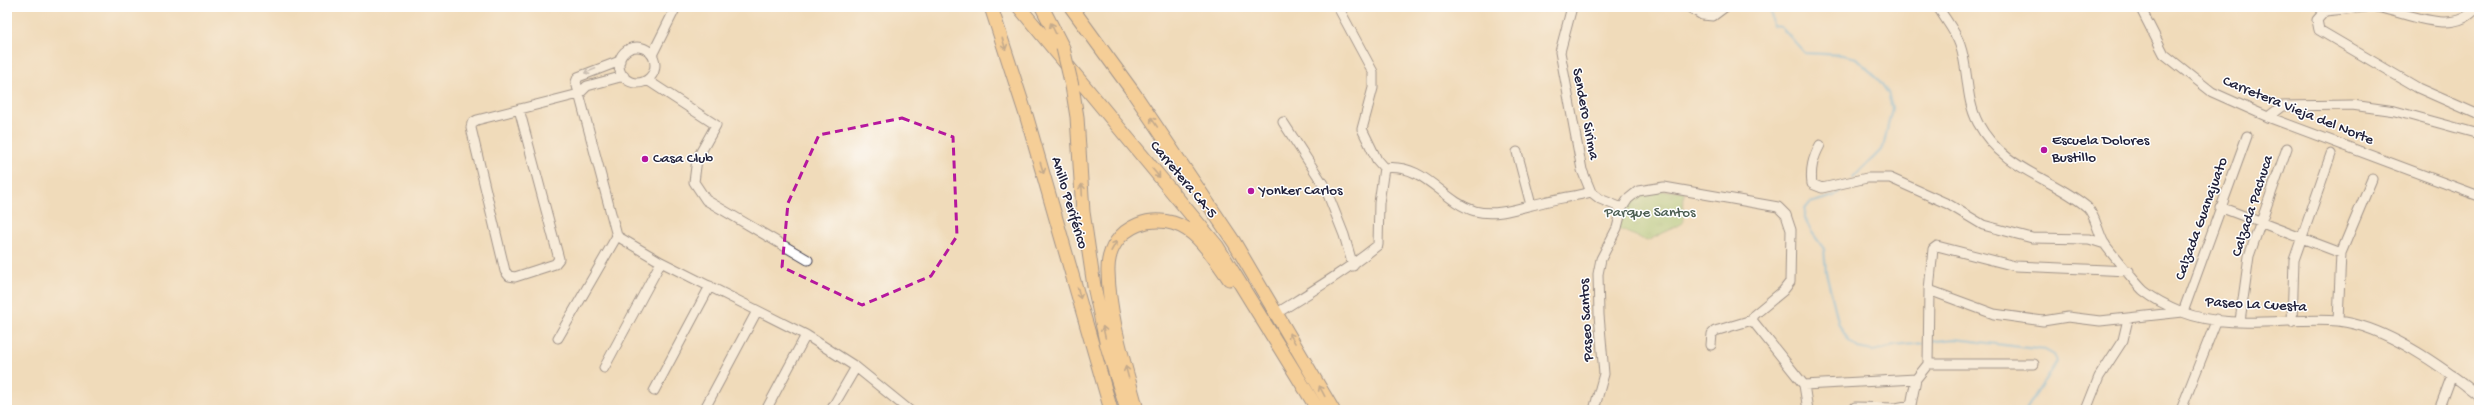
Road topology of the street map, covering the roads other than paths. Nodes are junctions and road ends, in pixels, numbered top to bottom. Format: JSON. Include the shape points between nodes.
{"nodes":[{"id":1,"x":676,"y":7,"type":"edge"},
{"id":2,"x":991,"y":7,"type":"edge"},
{"id":3,"x":1019,"y":7,"type":"edge"},
{"id":4,"x":1042,"y":7,"type":"edge"},
{"id":5,"x":1071,"y":7,"type":"edge"},
{"id":6,"x":1338,"y":7,"type":"edge"},
{"id":7,"x":1572,"y":7,"type":"edge"},
{"id":8,"x":1689,"y":7,"type":"edge"},
{"id":9,"x":1725,"y":7,"type":"edge"},
{"id":10,"x":1938,"y":7,"type":"edge"},
{"id":11,"x":2140,"y":7,"type":"edge"},
{"id":12,"x":2366,"y":7,"type":"edge"},
{"id":13,"x":2376,"y":7,"type":"edge"},
{"id":14,"x":2477,"y":7,"type":"edge"},
{"id":15,"x":652,"y":55,"type":"junction"},
{"id":16,"x":620,"y":61,"type":"junction"},
{"id":17,"x":624,"y":76,"type":"junction"},
{"id":18,"x":647,"y":80,"type":"junction"},
{"id":19,"x":579,"y":94,"type":"junction"},
{"id":20,"x":519,"y":109,"type":"junction"},
{"id":21,"x":2479,"y":115,"type":"edge"},
{"id":22,"x":2268,"y":117,"type":"junction"},
{"id":23,"x":1283,"y":122,"type":"dead end"},
{"id":24,"x":2479,"y":134,"type":"edge"},
{"id":25,"x":2247,"y":136,"type":"dead end"},
{"id":26,"x":1820,"y":145,"type":"dead end"},
{"id":27,"x":2287,"y":148,"type":"dead end"},
{"id":28,"x":1517,"y":152,"type":"dead end"},
{"id":29,"x":2331,"y":154,"type":"dead end"},
{"id":30,"x":1384,"y":168,"type":"junction"},
{"id":31,"x":2372,"y":179,"type":"dead end"},
{"id":32,"x":1591,"y":192,"type":"junction"},
{"id":33,"x":2479,"y":196,"type":"edge"},
{"id":34,"x":1531,"y":205,"type":"junction"},
{"id":35,"x":2220,"y":207,"type":"junction"},
{"id":36,"x":1622,"y":208,"type":"junction"},
{"id":37,"x":2260,"y":222,"type":"junction"},
{"id":38,"x":617,"y":236,"type":"junction"},
{"id":39,"x":2300,"y":238,"type":"junction"},
{"id":40,"x":2105,"y":244,"type":"junction"},
{"id":41,"x":2341,"y":253,"type":"junction"},
{"id":42,"x":808,"y":260,"type":"dead end"},
{"id":43,"x":661,"y":262,"type":"junction"},
{"id":44,"x":1353,"y":266,"type":"junction"},
{"id":45,"x":2129,"y":272,"type":"junction"},
{"id":46,"x":710,"y":286,"type":"junction"},
{"id":47,"x":1929,"y":290,"type":"junction"},
{"id":48,"x":757,"y":311,"type":"junction"},
{"id":49,"x":1277,"y":312,"type":"junction"},
{"id":50,"x":2183,"y":312,"type":"junction"},
{"id":51,"x":2128,"y":319,"type":"junction"},
{"id":52,"x":2217,"y":319,"type":"junction"},
{"id":53,"x":1752,"y":320,"type":"junction"},
{"id":54,"x":2240,"y":321,"type":"junction"},
{"id":55,"x":2338,"y":321,"type":"junction"},
{"id":56,"x":2292,"y":322,"type":"junction"},
{"id":57,"x":806,"y":335,"type":"junction"},
{"id":58,"x":558,"y":338,"type":"dead end"},
{"id":59,"x":1711,"y":345,"type":"dead end"},
{"id":60,"x":1928,"y":364,"type":"junction"},
{"id":61,"x":2034,"y":364,"type":"dead end"},
{"id":62,"x":856,"y":367,"type":"junction"},
{"id":63,"x":604,"y":368,"type":"dead end"},
{"id":64,"x":2452,"y":375,"type":"junction"},
{"id":65,"x":1916,"y":379,"type":"junction"},
{"id":66,"x":1804,"y":385,"type":"junction"},
{"id":67,"x":1304,"y":387,"type":"junction"},
{"id":68,"x":654,"y":391,"type":"dead end"},
{"id":69,"x":2479,"y":396,"type":"edge"},
{"id":70,"x":895,"y":406,"type":"edge"},
{"id":71,"x":1914,"y":407,"type":"edge"},
{"id":72,"x":1855,"y":408,"type":"dead end"},
{"id":73,"x":704,"y":410,"type":"edge"},
{"id":74,"x":766,"y":410,"type":"edge"},
{"id":75,"x":830,"y":410,"type":"edge"},
{"id":76,"x":909,"y":410,"type":"edge"},
{"id":77,"x":1111,"y":410,"type":"edge"},
{"id":78,"x":1127,"y":410,"type":"edge"},
{"id":79,"x":1138,"y":410,"type":"edge"},
{"id":80,"x":1318,"y":410,"type":"edge"},
{"id":81,"x":1333,"y":410,"type":"edge"},
{"id":82,"x":1594,"y":410,"type":"edge"},
{"id":83,"x":1808,"y":410,"type":"edge"},
{"id":84,"x":2086,"y":410,"type":"edge"},
{"id":85,"x":2181,"y":410,"type":"edge"},
{"id":86,"x":2438,"y":410,"type":"edge"}],
"edges":[{"from":1,"to":15,"type":"street"},
{"from":2,"to":77,"type":"highway","name":"Anillo Periférico","one_way":true,"via":[[1027,118]]},
{"from":3,"to":67,"type":"highway","name":"Carretera CA-5","one_way":true,"via":[[1217,246]]},
{"from":78,"to":4,"type":"highway","name":"Anillo Periférico","one_way":true,"bridge":true,"via":[[1107,346],[1094,286],[1083,212],[1072,86],[1063,48]]},
{"from":49,"to":5,"type":"highway","name":"Carretera CA-5","one_way":true,"via":[[1234,242],[1134,92]]},
{"from":6,"to":30,"type":"street","via":[[1373,72],[1373,88],[1362,129],[1377,160]]},
{"from":7,"to":32,"type":"street","name":"Sendero Sirima","via":[[1561,44],[1560,60],[1579,158]]},
{"from":8,"to":9,"type":"street","via":[[1702,15],[1713,16]]},
{"from":10,"to":40,"type":"street","name":"Paseo La Cuesta","via":[[1960,44],[1969,100],[1979,124],[2005,156],[2088,208]]},
{"from":11,"to":22,"type":"street","name":"Carretera Vieja del Norte","via":[[2164,54],[2212,92]]},
{"from":12,"to":21,"type":"street","via":[[2325,11],[2317,20],[2319,30],[2418,88]]},
{"from":13,"to":14,"type":"street","via":[[2445,23],[2460,21],[2472,14]]},
{"from":15,"to":16,"type":"street","via":[[641,47],[634,47],[628,50]]},
{"from":15,"to":18,"type":"street","via":[[655,69]]},
{"from":16,"to":17,"type":"street"},
{"from":16,"to":19,"type":"street","one_way":true,"via":[[578,77],[576,82]]},
{"from":17,"to":18,"type":"street","via":[[634,82]]},
{"from":17,"to":19,"type":"street","via":[[587,86]]},
{"from":18,"to":42,"type":"street","via":[[716,125],[697,159],[694,182],[706,200]]},
{"from":19,"to":20,"type":"street"},
{"from":19,"to":38,"type":"street"},
{"from":20,"to":20,"type":"street","via":[[477,120],[471,128],[505,271],[509,276],[515,277],[555,264],[559,259]]},
{"from":22,"to":24,"type":"street","via":[[2282,106],[2352,105],[2395,111]]},
{"from":22,"to":33,"type":"street","name":"Carretera Vieja del Norte"},
{"from":23,"to":44,"type":"street","via":[[1325,187]]},
{"from":25,"to":35,"type":"street","name":"Calzada Guanajuato"},
{"from":26,"to":40,"type":"street","via":[[1810,173],[1812,184],[1822,188],[1867,178],[1890,178],[1948,204],[1983,225],[2032,238],[2089,239]]},
{"from":27,"to":37,"type":"street","name":"Calzada Pachuca"},
{"from":28,"to":34,"type":"street"},
{"from":29,"to":39,"type":"street"},
{"from":30,"to":34,"type":"street","via":[[1392,167],[1422,176],[1455,202],[1475,211],[1510,210]]},
{"from":30,"to":44,"type":"street","via":[[1379,203],[1378,245]]},
{"from":31,"to":41,"type":"street"},
{"from":32,"to":34,"type":"street"},
{"from":32,"to":36,"type":"street","via":[[1600,199]]},
{"from":35,"to":37,"type":"street"},
{"from":35,"to":50,"type":"street","name":"Calzada Guanajuato"},
{"from":36,"to":53,"type":"street","via":[[1628,199],[1638,192],[1664,187],[1778,208],[1786,215],[1791,230],[1790,282],[1754,315]]},
{"from":36,"to":82,"type":"street","name":"Paseo Santos","via":[[1618,228],[1601,260],[1598,274],[1604,374]]},
{"from":37,"to":39,"type":"street"},
{"from":37,"to":54,"type":"street","name":"Calzada Pachuca","via":[[2249,256]]},
{"from":38,"to":43,"type":"street"},
{"from":38,"to":58,"type":"street"},
{"from":39,"to":41,"type":"street"},
{"from":39,"to":56,"type":"street","via":[[2294,260]]},
{"from":40,"to":45,"type":"street","name":"Paseo La Cuesta"},
{"from":41,"to":55,"type":"street"},
{"from":43,"to":46,"type":"street"},
{"from":43,"to":63,"type":"street"},
{"from":44,"to":49,"type":"street"},
{"from":45,"to":47,"type":"street","via":[[2015,266],[1937,246],[1933,249]]},
{"from":45,"to":50,"type":"street","name":"Paseo La Cuesta","via":[[2143,290]]},
{"from":46,"to":48,"type":"street"},
{"from":46,"to":68,"type":"street"},
{"from":47,"to":51,"type":"street","via":[[1994,314],[2044,321],[2068,317],[2100,321]]},
{"from":47,"to":60,"type":"street"},
{"from":48,"to":57,"type":"street"},
{"from":48,"to":73,"type":"street"},
{"from":81,"to":49,"type":"highway","name":"Carretera CA-5","one_way":true},
{"from":50,"to":51,"type":"street"},
{"from":50,"to":52,"type":"street","name":"Paseo La Cuesta"},
{"from":51,"to":84,"type":"street","via":[[2123,340],[2099,377]]},
{"from":52,"to":54,"type":"street","name":"Paseo La Cuesta"},
{"from":52,"to":85,"type":"street"},
{"from":53,"to":59,"type":"street","via":[[1715,331],[1712,334]]},
{"from":53,"to":66,"type":"street"},
{"from":54,"to":56,"type":"street","name":"Paseo La Cuesta"},
{"from":55,"to":56,"type":"street","name":"Paseo La Cuesta"},
{"from":55,"to":64,"type":"street","name":"Paseo La Cuesta","via":[[2356,325],[2398,342]]},
{"from":57,"to":62,"type":"street"},
{"from":57,"to":74,"type":"street"},
{"from":60,"to":61,"type":"street"},
{"from":60,"to":65,"type":"street"},
{"from":62,"to":70,"type":"street"},
{"from":62,"to":75,"type":"street"},
{"from":64,"to":69,"type":"street","name":"Paseo La Cuesta"},
{"from":64,"to":86,"type":"street"},
{"from":65,"to":66,"type":"street"},
{"from":65,"to":71,"type":"street"},
{"from":66,"to":83,"type":"street"},
{"from":79,"to":67,"type":"highway","one_way":true,"via":[[1116,324],[1108,270],[1110,254],[1116,241],[1126,230],[1151,220],[1179,225],[1203,244]]},
{"from":67,"to":80,"type":"highway"},
{"from":70,"to":76,"type":"street"},
{"from":71,"to":72,"type":"street"}]}
